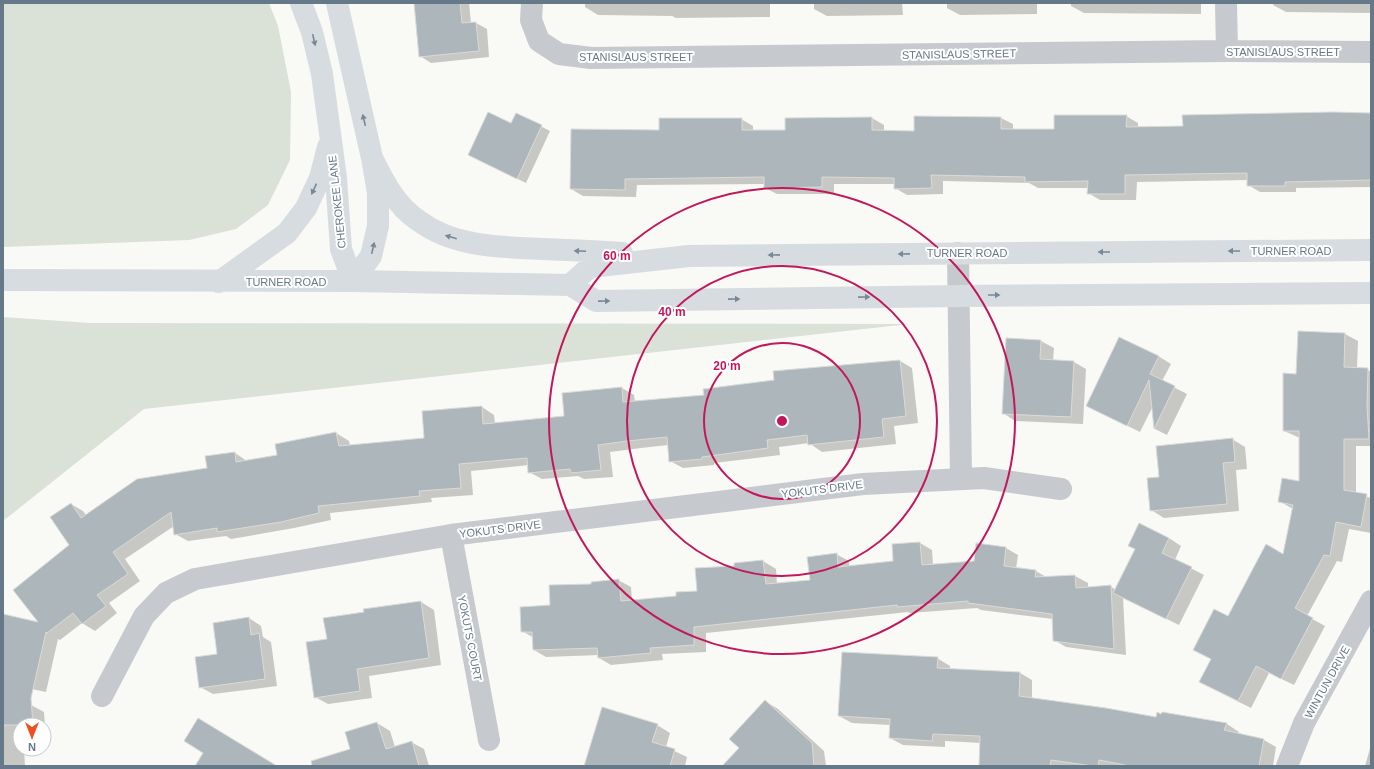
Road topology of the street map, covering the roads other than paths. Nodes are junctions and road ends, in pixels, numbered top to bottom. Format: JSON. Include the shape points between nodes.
{"nodes":[{"id":1,"x":301,"y":3,"type":"edge"},
{"id":2,"x":337,"y":3,"type":"edge"},
{"id":3,"x":532,"y":3,"type":"edge"},
{"id":4,"x":1226,"y":3,"type":"edge"},
{"id":5,"x":1227,"y":51,"type":"junction"},
{"id":6,"x":1371,"y":52,"type":"edge"},
{"id":7,"x":330,"y":139,"type":"junction"},
{"id":8,"x":372,"y":158,"type":"junction"},
{"id":9,"x":1371,"y":250,"type":"edge"},
{"id":10,"x":958,"y":253,"type":"junction"},
{"id":11,"x":689,"y":256,"type":"junction"},
{"id":12,"x":3,"y":280,"type":"edge"},
{"id":13,"x":353,"y":281,"type":"junction"},
{"id":14,"x":219,"y":282,"type":"junction"},
{"id":15,"x":570,"y":285,"type":"junction"},
{"id":16,"x":1371,"y":293,"type":"edge"},
{"id":17,"x":959,"y":296,"type":"junction"},
{"id":18,"x":961,"y":479,"type":"junction"},
{"id":19,"x":1061,"y":489,"type":"dead end"},
{"id":20,"x":451,"y":535,"type":"junction"},
{"id":21,"x":1371,"y":601,"type":"edge"},
{"id":22,"x":102,"y":696,"type":"dead end"},
{"id":23,"x":489,"y":740,"type":"dead end"},
{"id":24,"x":1287,"y":766,"type":"edge"}],
"edges":[{"from":1,"to":7,"type":"main road","name":"CHEROKEE LANE","one_way":true,"via":[[312,32],[322,74]]},
{"from":8,"to":2,"type":"main road","one_way":true},
{"from":3,"to":5,"type":"street","name":"STANISLAUS STREET","via":[[532,20],[539,41],[559,54],[591,58]]},
{"from":4,"to":5,"type":"street"},
{"from":5,"to":6,"type":"street","name":"STANISLAUS STREET"},
{"from":7,"to":13,"type":"main road","name":"CHEROKEE LANE","via":[[336,178],[341,249]]},
{"from":7,"to":14,"type":"main road","one_way":true,"via":[[320,178],[306,208],[287,233]]},
{"from":11,"to":8,"type":"main road","one_way":true,"via":[[496,247],[442,235],[418,221],[399,204]]},
{"from":13,"to":8,"type":"main road","one_way":true,"via":[[371,256],[378,226],[378,193]]},
{"from":9,"to":10,"type":"main road","name":"TURNER ROAD","one_way":true},
{"from":10,"to":11,"type":"main road","name":"TURNER ROAD","one_way":true},
{"from":10,"to":17,"type":"street"},
{"from":11,"to":15,"type":"main road","name":"TURNER ROAD","via":[[590,267]]},
{"from":12,"to":14,"type":"main road","name":"TURNER ROAD"},
{"from":13,"to":14,"type":"main road","name":"TURNER ROAD"},
{"from":13,"to":15,"type":"main road","name":"TURNER ROAD"},
{"from":15,"to":17,"type":"main road","one_way":true,"via":[[596,301]]},
{"from":17,"to":16,"type":"main road","one_way":true},
{"from":17,"to":18,"type":"street"},
{"from":18,"to":19,"type":"street","name":"YOKUTS DRIVE","via":[[984,478]]},
{"from":18,"to":20,"type":"street","name":"YOKUTS DRIVE","via":[[863,484]]},
{"from":20,"to":22,"type":"street","name":"YOKUTS DRIVE","via":[[195,579],[166,593],[144,616]]},
{"from":20,"to":23,"type":"street","name":"YOKUTS COURT"},
{"from":21,"to":24,"type":"street","name":"WINTUN DRIVE","via":[[1304,724]]}]}
